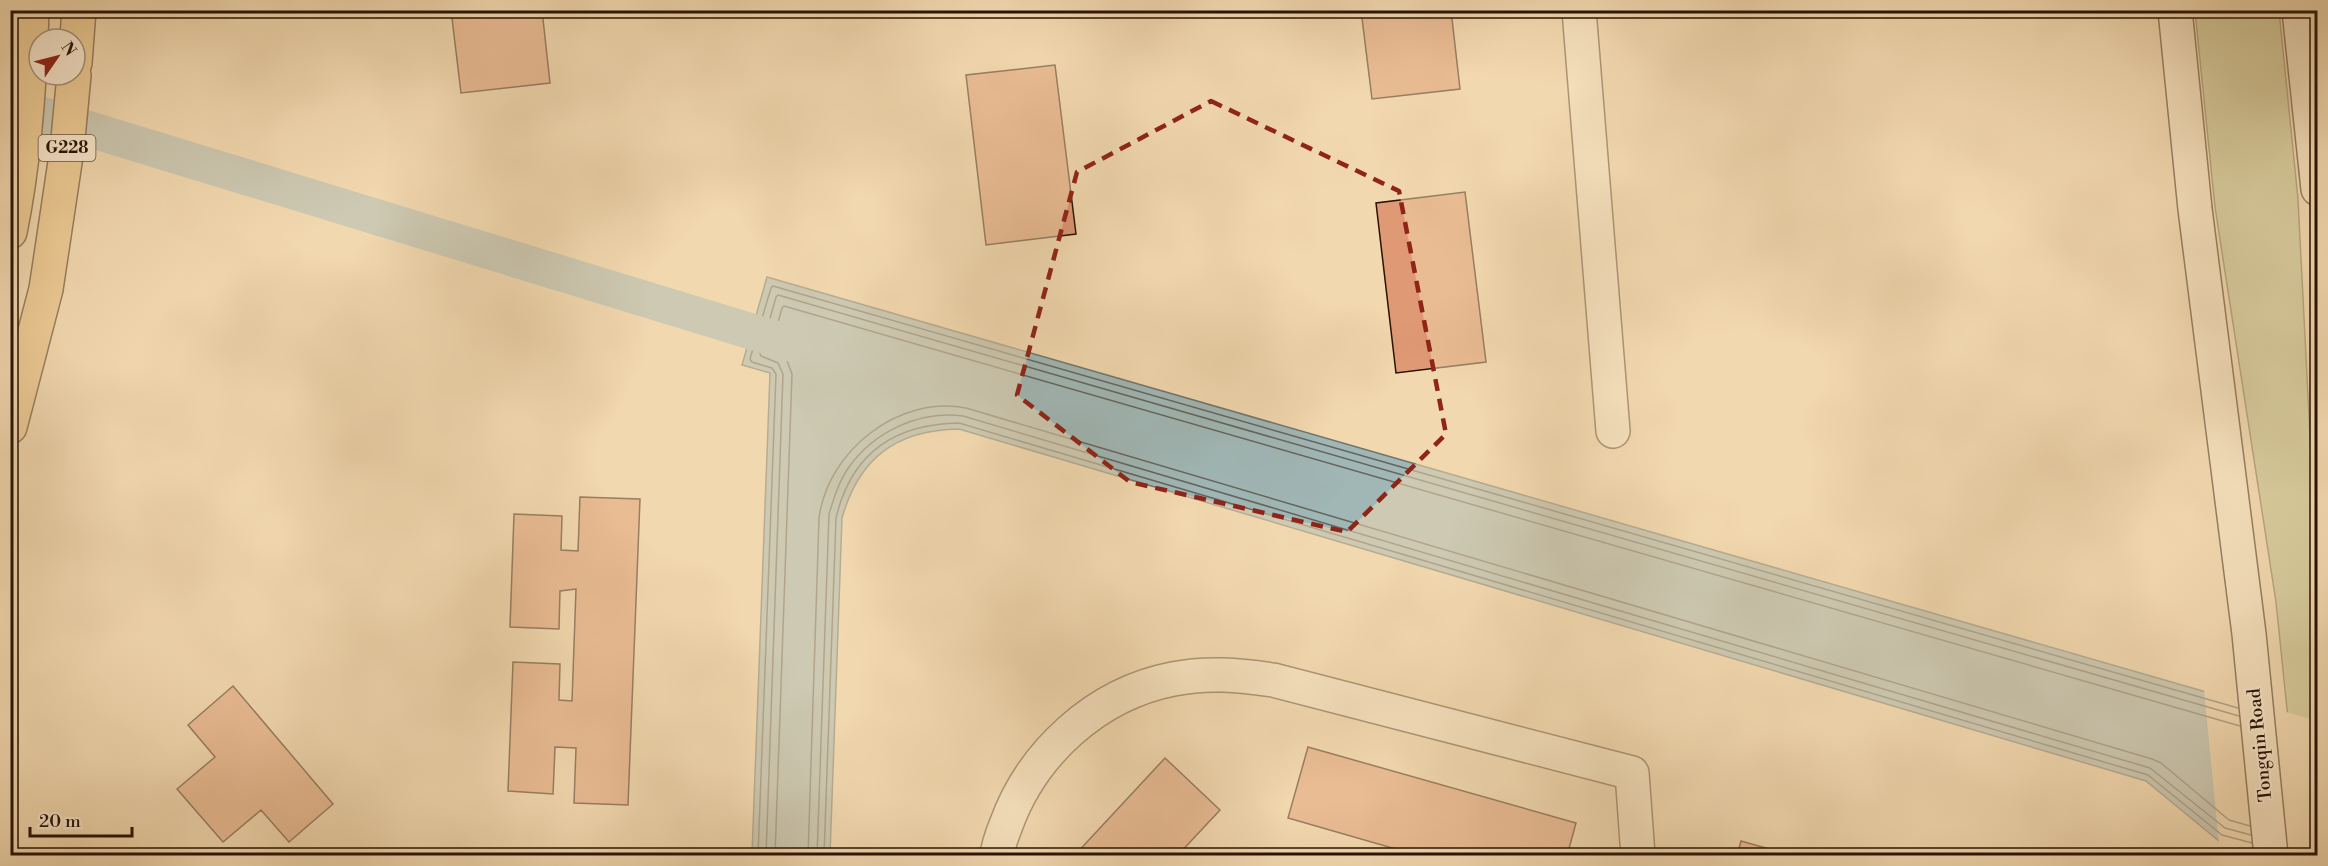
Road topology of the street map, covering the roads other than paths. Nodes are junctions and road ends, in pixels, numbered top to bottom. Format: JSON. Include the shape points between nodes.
{"nodes":[{"id":1,"x":33,"y":10,"type":"edge"},
{"id":2,"x":79,"y":10,"type":"edge"},
{"id":3,"x":1579,"y":10,"type":"edge"},
{"id":4,"x":2175,"y":10,"type":"edge"},
{"id":5,"x":2299,"y":10,"type":"edge"},
{"id":6,"x":78,"y":27,"type":"edge"},
{"id":7,"x":73,"y":87,"type":"edge"},
{"id":8,"x":2318,"y":189,"type":"edge"},
{"id":9,"x":13,"y":219,"type":"edge"},
{"id":10,"x":10,"y":427,"type":"edge"},
{"id":11,"x":1613,"y":431,"type":"dead end"},
{"id":12,"x":997,"y":855,"type":"edge"},
{"id":13,"x":1638,"y":855,"type":"edge"},
{"id":14,"x":2271,"y":855,"type":"edge"}],
"edges":[{"from":1,"to":9,"type":"highway","number":"G228"},
{"from":2,"to":6,"type":"highway"},
{"from":3,"to":11,"type":"street"},
{"from":4,"to":14,"type":"street","name":"Tongqin Road","via":[[2195,209],[2249,634]]},
{"from":5,"to":8,"type":"street"},
{"from":7,"to":10,"type":"highway","number":"G228","via":[[46,290]]},
{"from":12,"to":13,"type":"street","via":[[1015,801],[1043,757],[1080,722],[1124,695],[1162,682],[1223,674],[1273,680],[1632,773]]}]}
